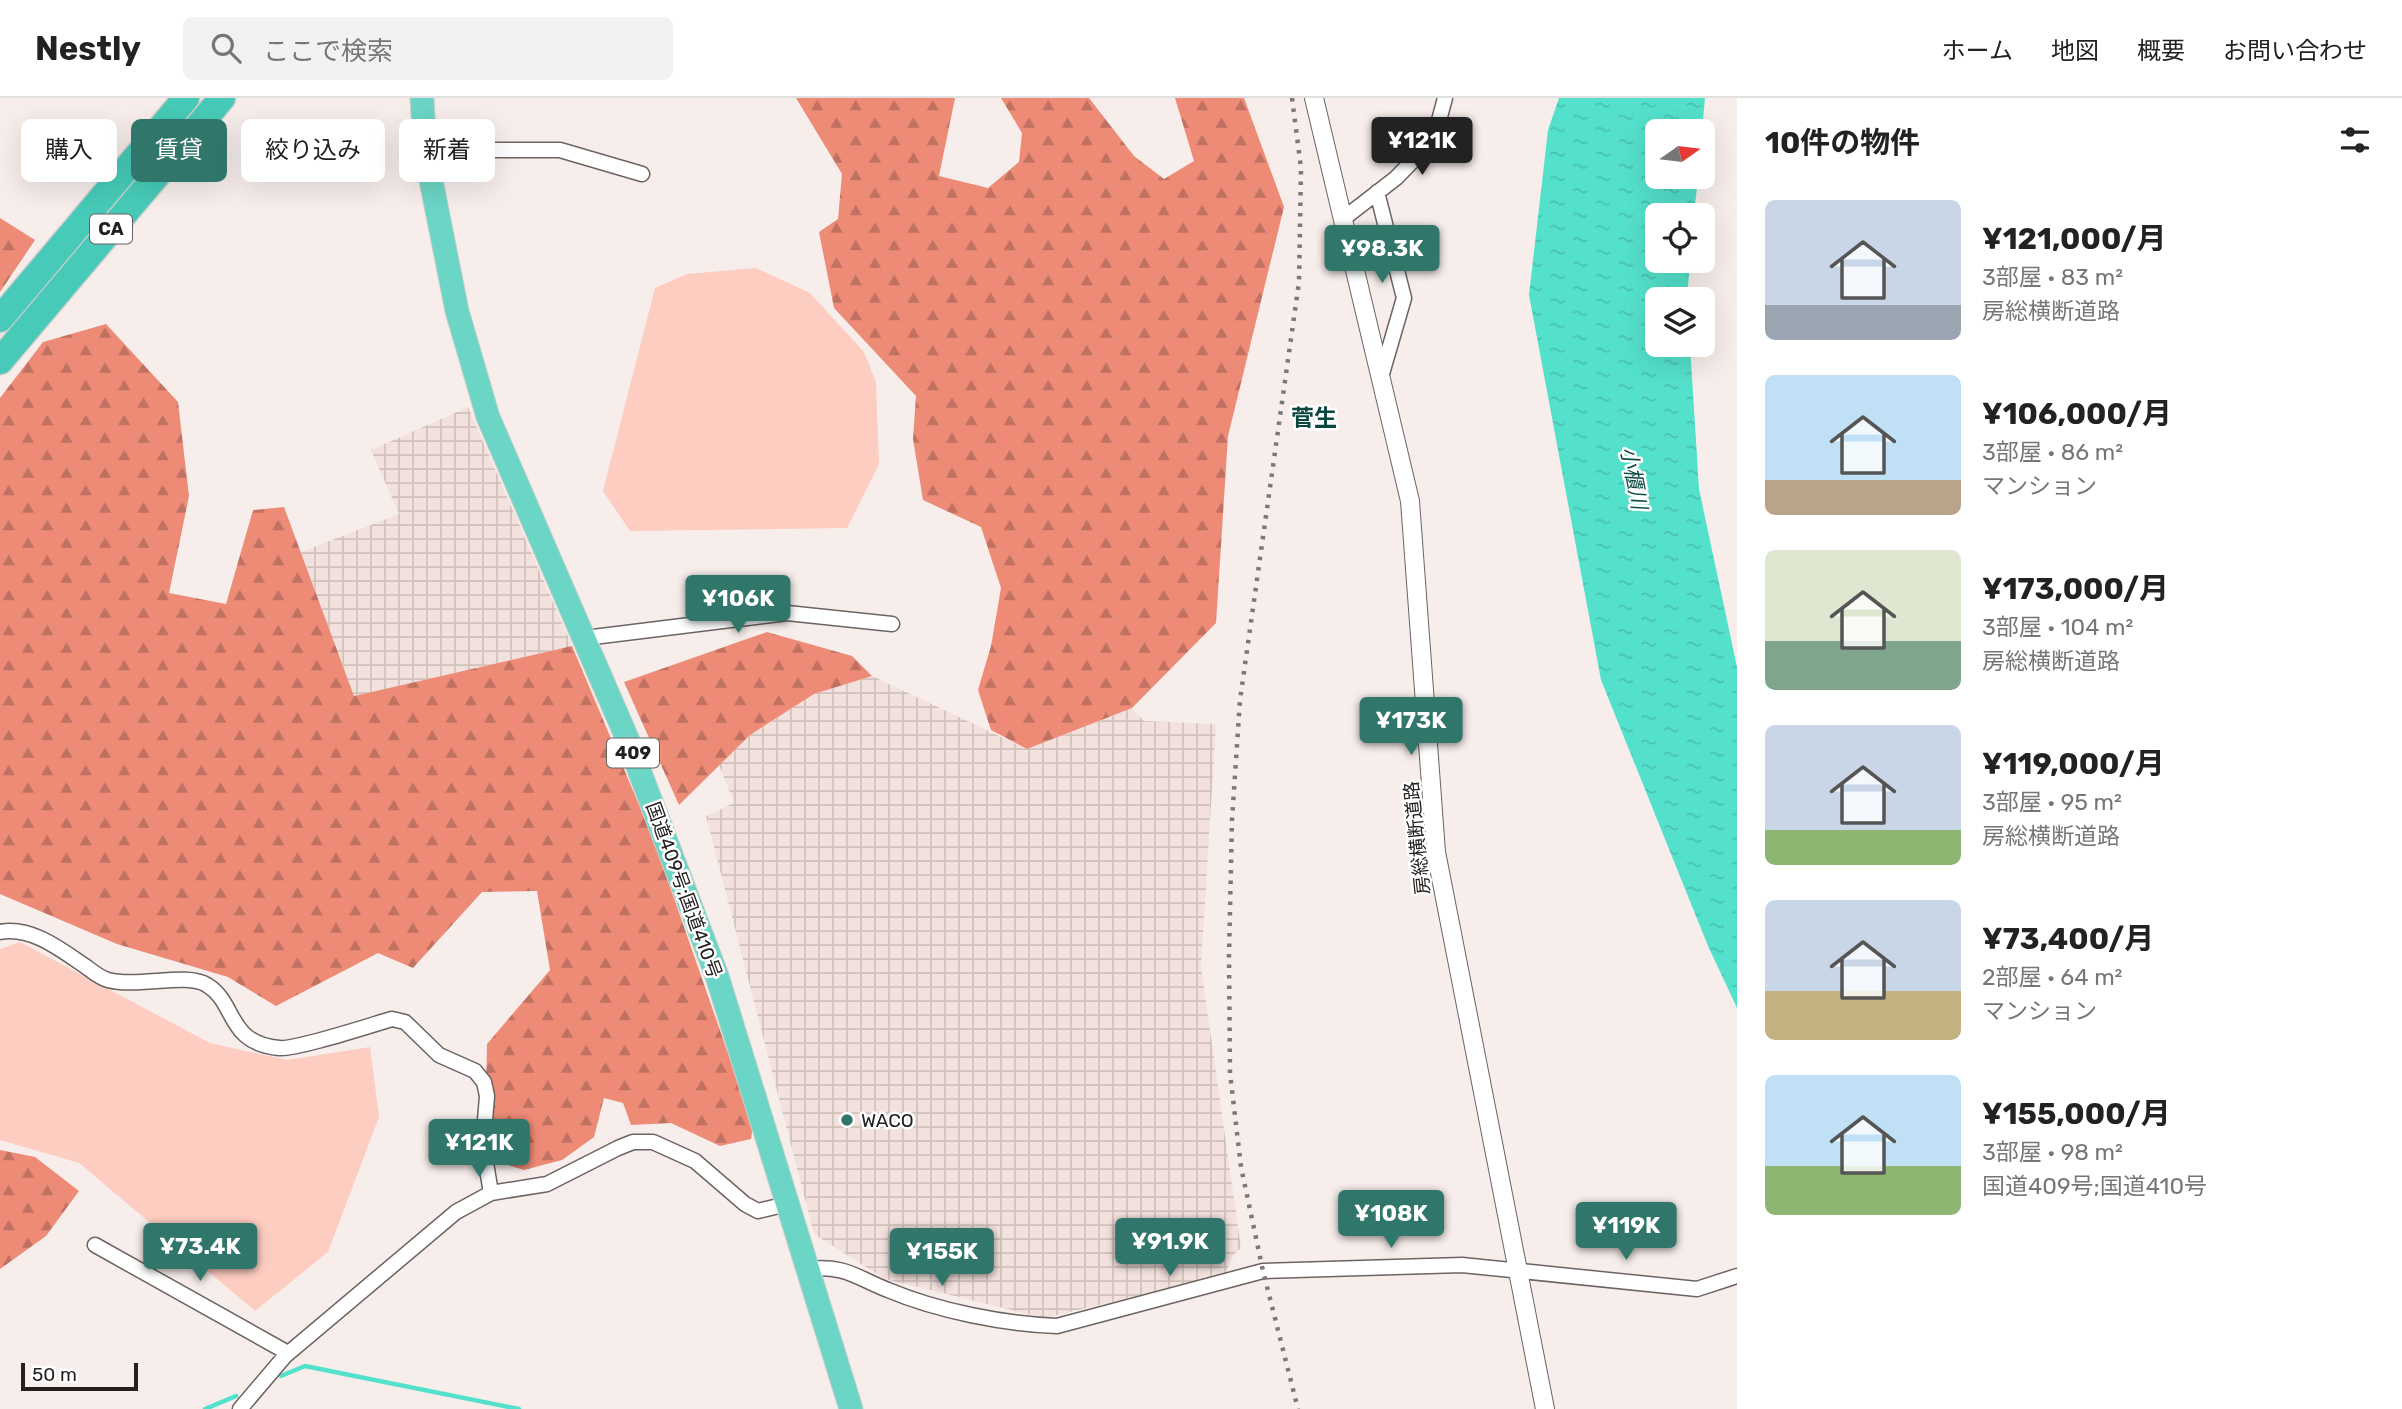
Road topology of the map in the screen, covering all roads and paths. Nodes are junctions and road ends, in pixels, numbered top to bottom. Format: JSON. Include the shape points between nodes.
{"nodes":[{"id":1,"x":186,"y":98,"type":"edge"},
{"id":2,"x":222,"y":98,"type":"edge"},
{"id":3,"x":422,"y":98,"type":"edge"},
{"id":4,"x":1314,"y":98,"type":"edge"},
{"id":5,"x":1445,"y":98,"type":"edge"},
{"id":6,"x":423,"y":119,"type":"edge"},
{"id":7,"x":495,"y":150,"type":"edge"},
{"id":8,"x":642,"y":174,"type":"dead end"},
{"id":9,"x":431,"y":182,"type":"edge"},
{"id":10,"x":1377,"y":192,"type":"junction"},
{"id":11,"x":1343,"y":219,"type":"junction"},
{"id":12,"x":0,"y":319,"type":"edge"},
{"id":13,"x":0,"y":361,"type":"edge"},
{"id":14,"x":1381,"y":377,"type":"junction"},
{"id":15,"x":892,"y":624,"type":"dead end"},
{"id":16,"x":585,"y":638,"type":"junction"},
{"id":17,"x":0,"y":932,"type":"edge"},
{"id":18,"x":491,"y":1193,"type":"junction"},
{"id":19,"x":787,"y":1204,"type":"junction"},
{"id":20,"x":95,"y":1245,"type":"dead end"},
{"id":21,"x":807,"y":1269,"type":"junction"},
{"id":22,"x":1518,"y":1269,"type":"junction"},
{"id":23,"x":1737,"y":1276,"type":"edge"},
{"id":24,"x":288,"y":1353,"type":"junction"},
{"id":25,"x":240,"y":1409,"type":"edge"},
{"id":26,"x":851,"y":1409,"type":"edge"},
{"id":27,"x":1545,"y":1409,"type":"edge"}],
"edges":[{"from":1,"to":12,"type":"highway","number":"CA"},
{"from":2,"to":13,"type":"highway","number":"CA"},
{"from":3,"to":6,"type":"highway","name":"国道409号;国道410号","number":"409"},
{"from":4,"to":11,"type":"street","name":"房総横断道路"},
{"from":5,"to":10,"type":"street","via":[[1434,139]]},
{"from":7,"to":8,"type":"street","via":[[560,150]]},
{"from":9,"to":16,"type":"highway","name":"国道409号;国道410号","number":"409","via":[[457,311],[488,416]]},
{"from":10,"to":11,"type":"street"},
{"from":10,"to":14,"type":"street","via":[[1404,298]]},
{"from":11,"to":14,"type":"street","name":"房総横断道路"},
{"from":14,"to":22,"type":"street","name":"房総横断道路","via":[[1410,501],[1436,852]]},
{"from":15,"to":16,"type":"street","via":[[788,614]]},
{"from":16,"to":19,"type":"highway","name":"国道409号;国道410号","number":"409","via":[[717,976]]},
{"from":17,"to":18,"type":"street","via":[[17,929],[27,933],[105,980],[140,985],[189,979],[207,985],[238,1031],[281,1049],[392,1019],[405,1022],[439,1055],[475,1070],[484,1082],[484,1145]]},
{"from":18,"to":19,"type":"street","via":[[547,1184],[633,1142],[653,1142],[695,1161],[758,1211]]},
{"from":18,"to":24,"type":"street","via":[[456,1212]]},
{"from":19,"to":21,"type":"highway","name":"国道409号;国道410号","number":"409"},
{"from":20,"to":24,"type":"street"},
{"from":21,"to":22,"type":"street","via":[[842,1268],[889,1291],[962,1312],[1022,1325],[1057,1326],[1263,1271],[1462,1265]]},
{"from":21,"to":26,"type":"highway","name":"国道409号;国道410号","number":"409"},
{"from":22,"to":23,"type":"street","via":[[1697,1289]]},
{"from":22,"to":27,"type":"street","name":"房総横断道路"},
{"from":24,"to":25,"type":"street"}]}
